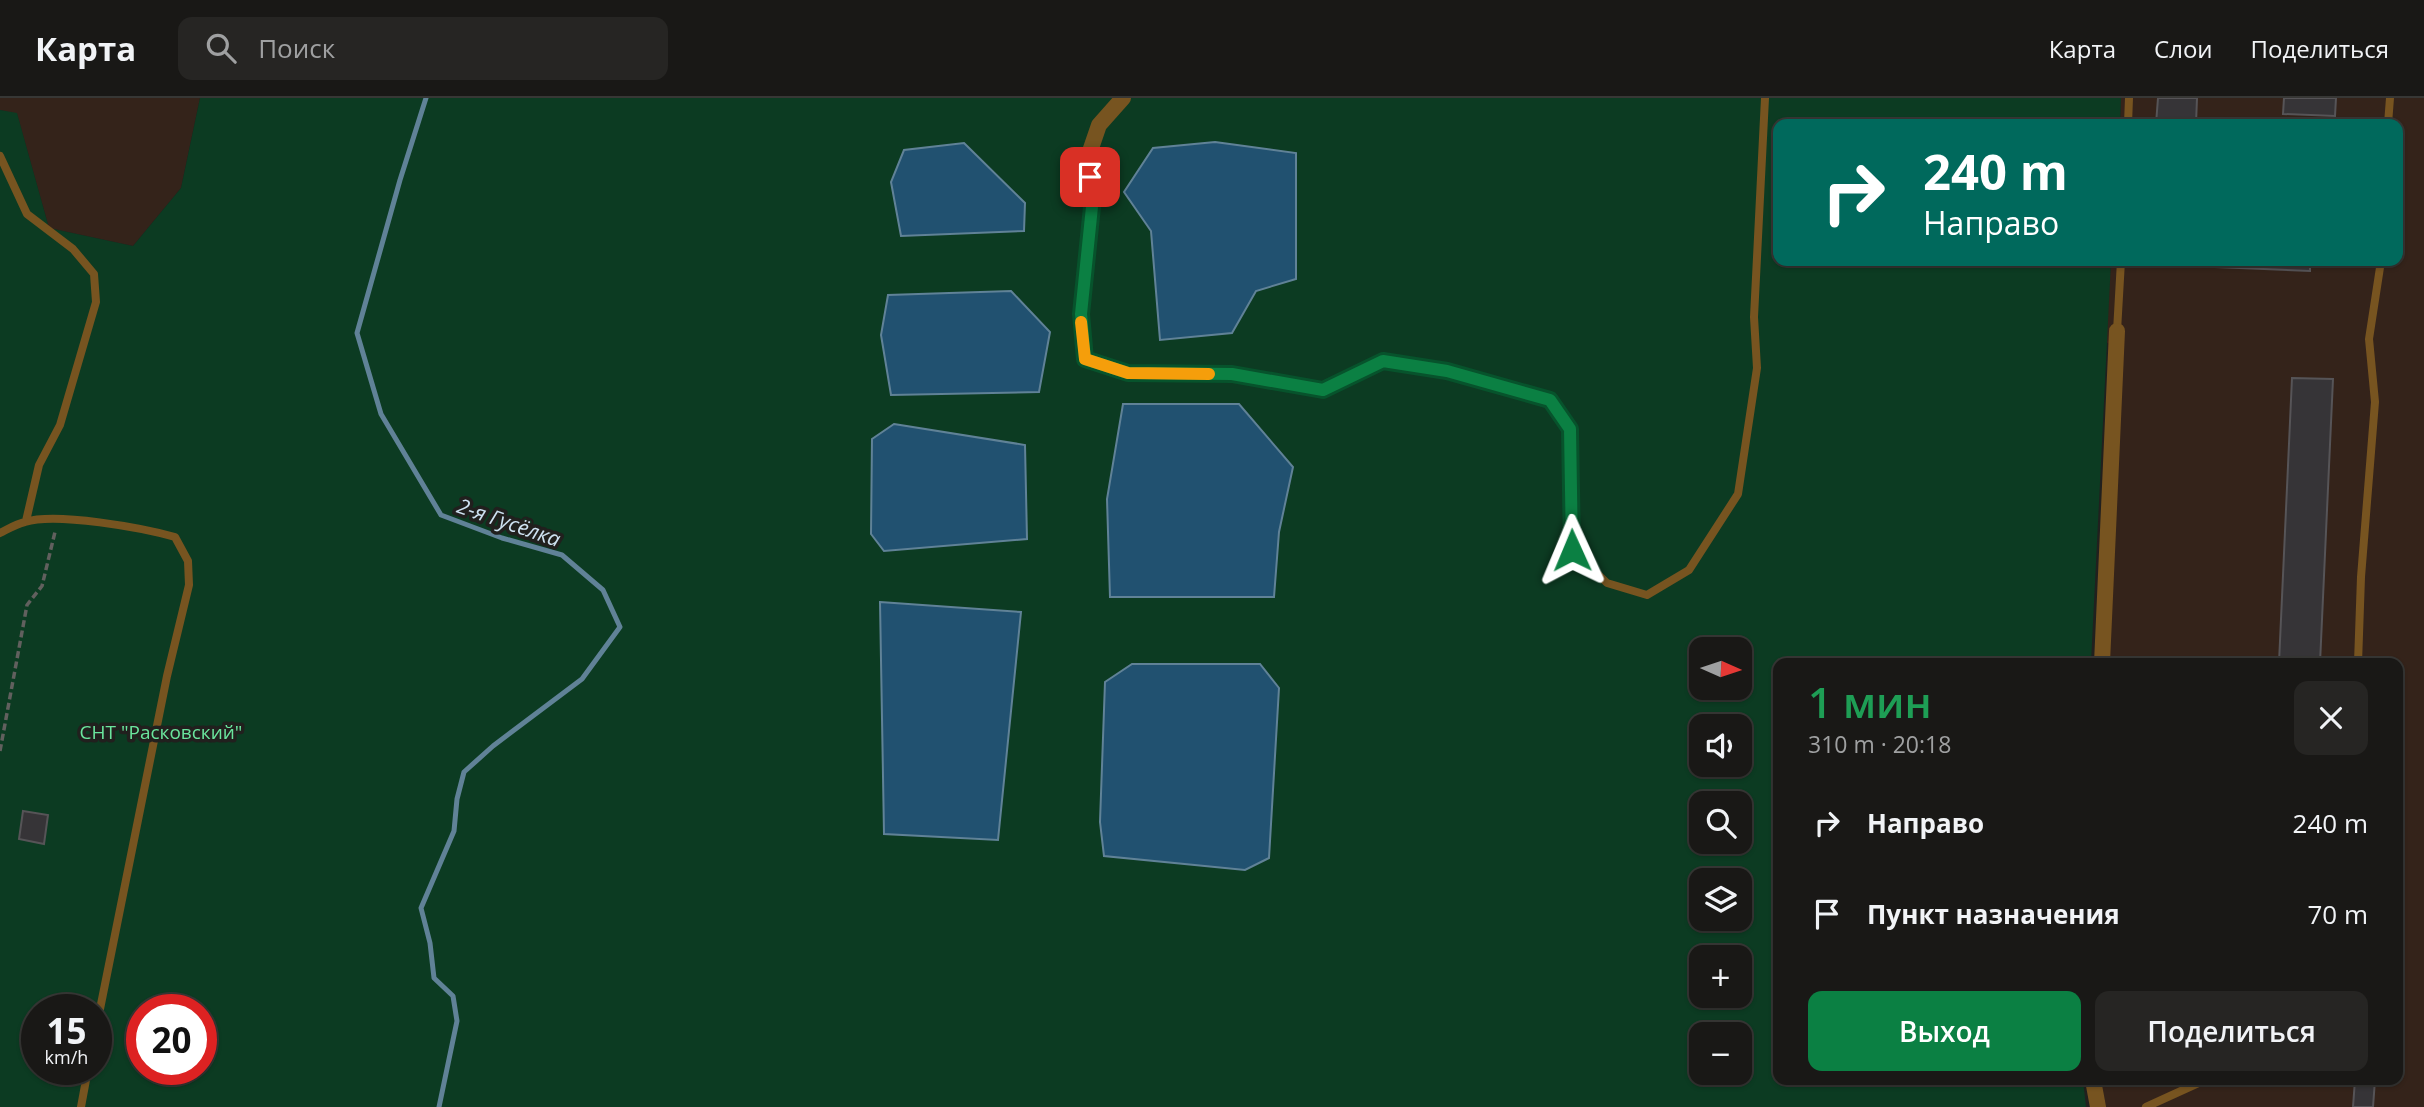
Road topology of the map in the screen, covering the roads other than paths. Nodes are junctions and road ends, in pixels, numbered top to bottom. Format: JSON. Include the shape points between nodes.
{"nodes":[{"id":1,"x":1123,"y":98,"type":"edge"},
{"id":2,"x":1765,"y":98,"type":"edge"},
{"id":3,"x":2129,"y":98,"type":"edge"},
{"id":4,"x":2390,"y":98,"type":"edge"},
{"id":5,"x":2128,"y":119,"type":"edge"},
{"id":6,"x":2388,"y":119,"type":"edge"},
{"id":7,"x":0,"y":156,"type":"edge"},
{"id":8,"x":2121,"y":266,"type":"edge"},
{"id":9,"x":2380,"y":266,"type":"edge"},
{"id":10,"x":2117,"y":331,"type":"joint"},
{"id":11,"x":1085,"y":359,"type":"joint"},
{"id":12,"x":26,"y":521,"type":"junction"},
{"id":13,"x":0,"y":533,"type":"edge"},
{"id":14,"x":2102,"y":658,"type":"edge"},
{"id":15,"x":2358,"y":658,"type":"edge"},
{"id":16,"x":103,"y":994,"type":"edge"},
{"id":17,"x":85,"y":1085,"type":"edge"},
{"id":18,"x":2095,"y":1085,"type":"edge"},
{"id":19,"x":2194,"y":1085,"type":"edge"},
{"id":20,"x":81,"y":1107,"type":"edge"},
{"id":21,"x":2098,"y":1107,"type":"edge"},
{"id":22,"x":2146,"y":1107,"type":"edge"}],
"edges":[{"from":1,"to":11,"type":"street","via":[[1099,125],[1088,157],[1093,197],[1081,314]]},
{"from":2,"to":11,"type":"lane","via":[[1754,317],[1757,368],[1738,494],[1689,570],[1647,595],[1607,583],[1572,550],[1570,429],[1550,400],[1447,371],[1383,361],[1323,390],[1232,374],[1128,373]]},
{"from":3,"to":5,"type":"lane"},
{"from":4,"to":6,"type":"lane"},
{"from":7,"to":12,"type":"lane","via":[[27,215],[73,249],[94,274],[96,302],[60,425],[39,465]]},
{"from":8,"to":10,"type":"lane"},
{"from":9,"to":15,"type":"lane","via":[[2369,339],[2375,402]]},
{"from":10,"to":14,"type":"street"},
{"from":12,"to":13,"type":"lane"},
{"from":12,"to":16,"type":"lane","via":[[58,518],[156,531],[175,537],[188,561],[189,586],[166,676]]},
{"from":17,"to":20,"type":"lane"},
{"from":18,"to":21,"type":"street"},
{"from":19,"to":22,"type":"lane"}]}
